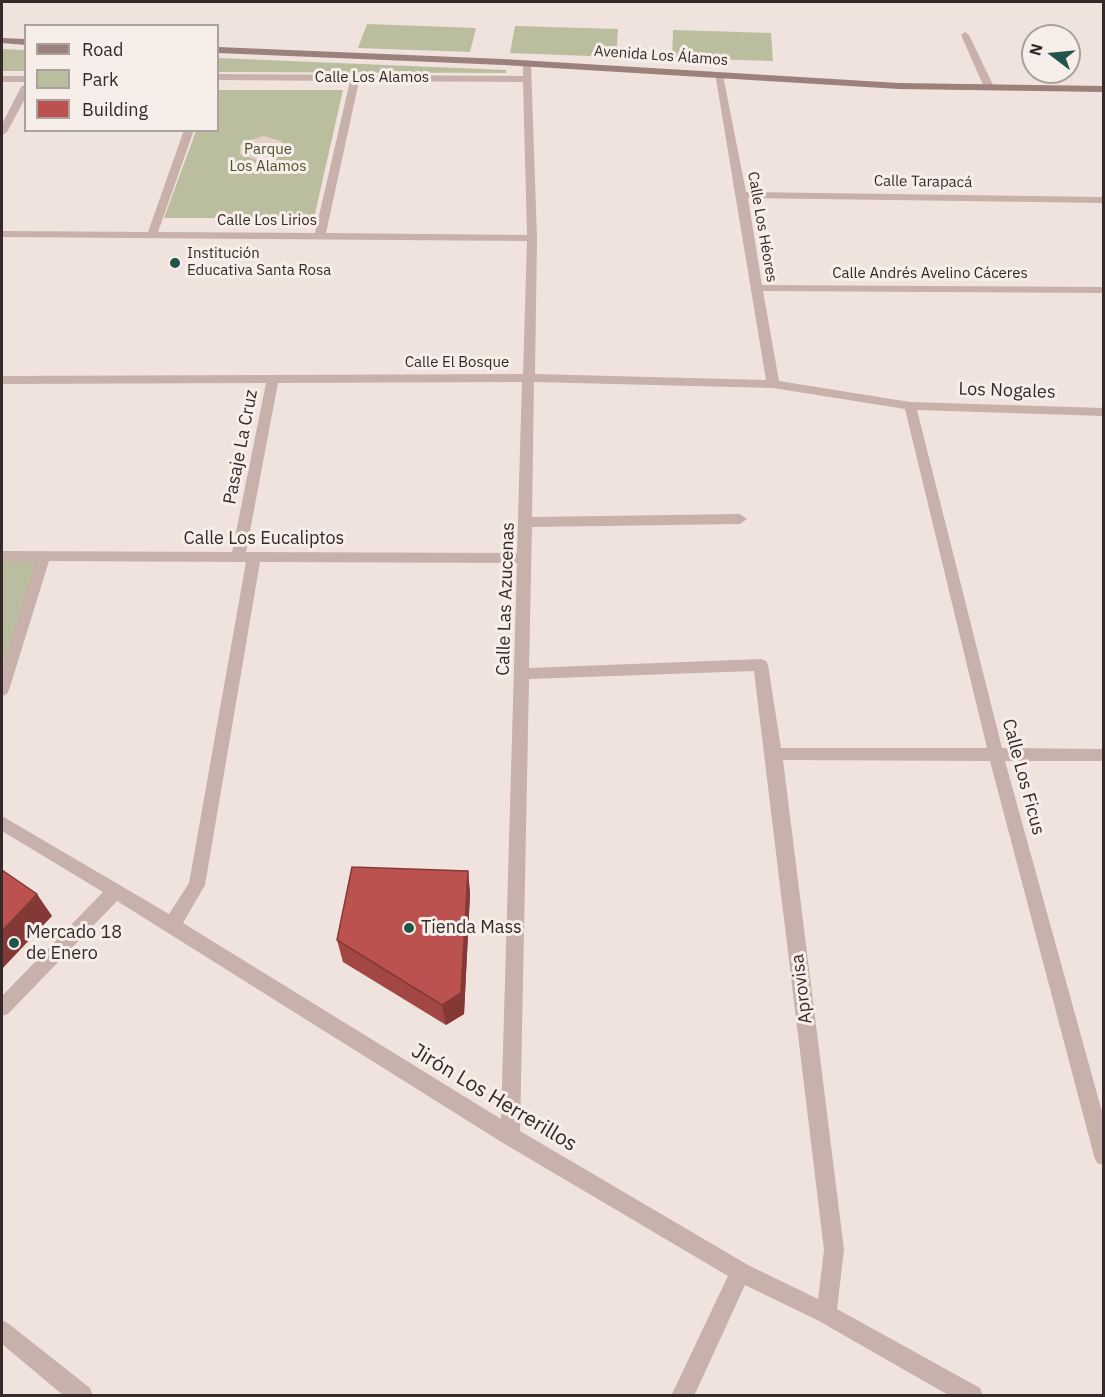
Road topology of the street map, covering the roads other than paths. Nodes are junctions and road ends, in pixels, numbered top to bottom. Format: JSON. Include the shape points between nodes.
{"nodes":[{"id":1,"x":965,"y":35,"type":"dead end"},
{"id":2,"x":2,"y":41,"type":"edge"},
{"id":3,"x":24,"y":42,"type":"edge"},
{"id":4,"x":219,"y":50,"type":"edge"},
{"id":5,"x":527,"y":63,"type":"junction"},
{"id":6,"x":718,"y":75,"type":"junction"},
{"id":7,"x":219,"y":77,"type":"edge"},
{"id":8,"x":355,"y":77,"type":"junction"},
{"id":9,"x":526,"y":78,"type":"junction"},
{"id":10,"x":2,"y":79,"type":"edge"},
{"id":11,"x":24,"y":79,"type":"edge"},
{"id":12,"x":989,"y":87,"type":"junction"},
{"id":13,"x":1104,"y":89,"type":"edge"},
{"id":14,"x":24,"y":91,"type":"edge"},
{"id":15,"x":2,"y":132,"type":"edge"},
{"id":16,"x":188,"y":132,"type":"edge"},
{"id":17,"x":742,"y":195,"type":"junction"},
{"id":18,"x":1104,"y":200,"type":"edge"},
{"id":19,"x":2,"y":234,"type":"edge"},
{"id":20,"x":152,"y":235,"type":"junction"},
{"id":21,"x":320,"y":236,"type":"junction"},
{"id":22,"x":532,"y":238,"type":"junction"},
{"id":23,"x":757,"y":288,"type":"junction"},
{"id":24,"x":1104,"y":290,"type":"edge"},
{"id":25,"x":530,"y":378,"type":"junction"},
{"id":26,"x":273,"y":379,"type":"junction"},
{"id":27,"x":2,"y":380,"type":"edge"},
{"id":28,"x":773,"y":384,"type":"junction"},
{"id":29,"x":910,"y":406,"type":"junction"},
{"id":30,"x":1104,"y":412,"type":"edge"},
{"id":31,"x":740,"y":519,"type":"dead end"},
{"id":32,"x":526,"y":522,"type":"junction"},
{"id":33,"x":2,"y":556,"type":"edge"},
{"id":34,"x":44,"y":556,"type":"junction"},
{"id":35,"x":246,"y":557,"type":"junction"},
{"id":36,"x":525,"y":558,"type":"junction"},
{"id":37,"x":522,"y":674,"type":"junction"},
{"id":38,"x":2,"y":690,"type":"edge"},
{"id":39,"x":774,"y":754,"type":"junction"},
{"id":40,"x":996,"y":755,"type":"junction"},
{"id":41,"x":1104,"y":755,"type":"edge"},
{"id":42,"x":2,"y":823,"type":"edge"},
{"id":43,"x":114,"y":892,"type":"junction"},
{"id":44,"x":172,"y":925,"type":"junction"},
{"id":45,"x":2,"y":1008,"type":"edge"},
{"id":46,"x":510,"y":1136,"type":"junction"},
{"id":47,"x":1104,"y":1156,"type":"edge"},
{"id":48,"x":741,"y":1272,"type":"junction"},
{"id":49,"x":826,"y":1314,"type":"junction"},
{"id":50,"x":2,"y":1331,"type":"edge"},
{"id":51,"x":82,"y":1395,"type":"edge"},
{"id":52,"x":682,"y":1395,"type":"edge"},
{"id":53,"x":972,"y":1395,"type":"edge"}],
"edges":[{"from":1,"to":12,"type":"street"},
{"from":2,"to":3,"type":"street"},
{"from":4,"to":5,"type":"street","name":"Avenida Los Álamos"},
{"from":5,"to":6,"type":"street","name":"Avenida Los Álamos"},
{"from":5,"to":9,"type":"street","name":"Calle Las Azucenas"},
{"from":6,"to":12,"type":"street","name":"Avenida Los Álamos"},
{"from":6,"to":17,"type":"street","name":"Calle Los Héores"},
{"from":7,"to":8,"type":"street","name":"Calle Los Alamos"},
{"from":8,"to":9,"type":"street","name":"Calle Los Alamos"},
{"from":8,"to":21,"type":"street"},
{"from":9,"to":22,"type":"street","name":"Calle Las Azucenas"},
{"from":10,"to":11,"type":"street"},
{"from":12,"to":13,"type":"street","name":"Avenida Los Álamos"},
{"from":14,"to":15,"type":"street"},
{"from":16,"to":20,"type":"street"},
{"from":17,"to":18,"type":"street","name":"Calle Tarapacá"},
{"from":17,"to":23,"type":"street","name":"Calle Los Héores"},
{"from":19,"to":20,"type":"street","name":"Calle Los Lirios"},
{"from":20,"to":21,"type":"street","name":"Calle Los Lirios"},
{"from":21,"to":22,"type":"street","name":"Calle Los Lirios"},
{"from":22,"to":25,"type":"street","name":"Calle Las Azucenas"},
{"from":23,"to":24,"type":"street","name":"Calle Andrés Avelino Cáceres"},
{"from":23,"to":28,"type":"street","name":"Calle Los Héores"},
{"from":25,"to":26,"type":"street","name":"Calle El Bosque"},
{"from":25,"to":28,"type":"street","name":"Calle El Bosque"},
{"from":25,"to":32,"type":"street","name":"Calle Las Azucenas"},
{"from":26,"to":27,"type":"street","name":"Calle El Bosque"},
{"from":26,"to":35,"type":"street","name":"Pasaje La Cruz"},
{"from":28,"to":29,"type":"street","name":"Calle El Bosque"},
{"from":29,"to":30,"type":"street","name":"Los Nogales"},
{"from":29,"to":40,"type":"street","name":"Calle Los Ficus"},
{"from":31,"to":32,"type":"street"},
{"from":32,"to":36,"type":"street","name":"Calle Las Azucenas"},
{"from":33,"to":34,"type":"street","name":"Calle Los Eucaliptos"},
{"from":34,"to":35,"type":"street","name":"Calle Los Eucaliptos"},
{"from":34,"to":38,"type":"street"},
{"from":35,"to":36,"type":"street","name":"Calle Los Eucaliptos"},
{"from":35,"to":44,"type":"street","name":"Pasaje La Cruz","via":[[197,885]]},
{"from":36,"to":37,"type":"street","name":"Calle Las Azucenas"},
{"from":37,"to":39,"type":"street","name":"Aprovisa","via":[[761,665]]},
{"from":37,"to":46,"type":"street","name":"Calle Las Azucenas"},
{"from":39,"to":40,"type":"street"},
{"from":39,"to":49,"type":"street","name":"Aprovisa","via":[[834,1250]]},
{"from":40,"to":41,"type":"street"},
{"from":40,"to":47,"type":"street","name":"Calle Los Ficus"},
{"from":42,"to":43,"type":"street","name":"Jirón Los Herrerillos"},
{"from":43,"to":44,"type":"street","name":"Jirón Los Herrerillos"},
{"from":43,"to":45,"type":"street"},
{"from":44,"to":46,"type":"street","name":"Jirón Los Herrerillos"},
{"from":46,"to":48,"type":"street","name":"Jirón Los Herrerillos"},
{"from":48,"to":49,"type":"street","name":"Jirón Los Herrerillos"},
{"from":48,"to":52,"type":"street"},
{"from":49,"to":53,"type":"street","name":"Jirón Los Herrerillos"},
{"from":50,"to":51,"type":"street"}]}
